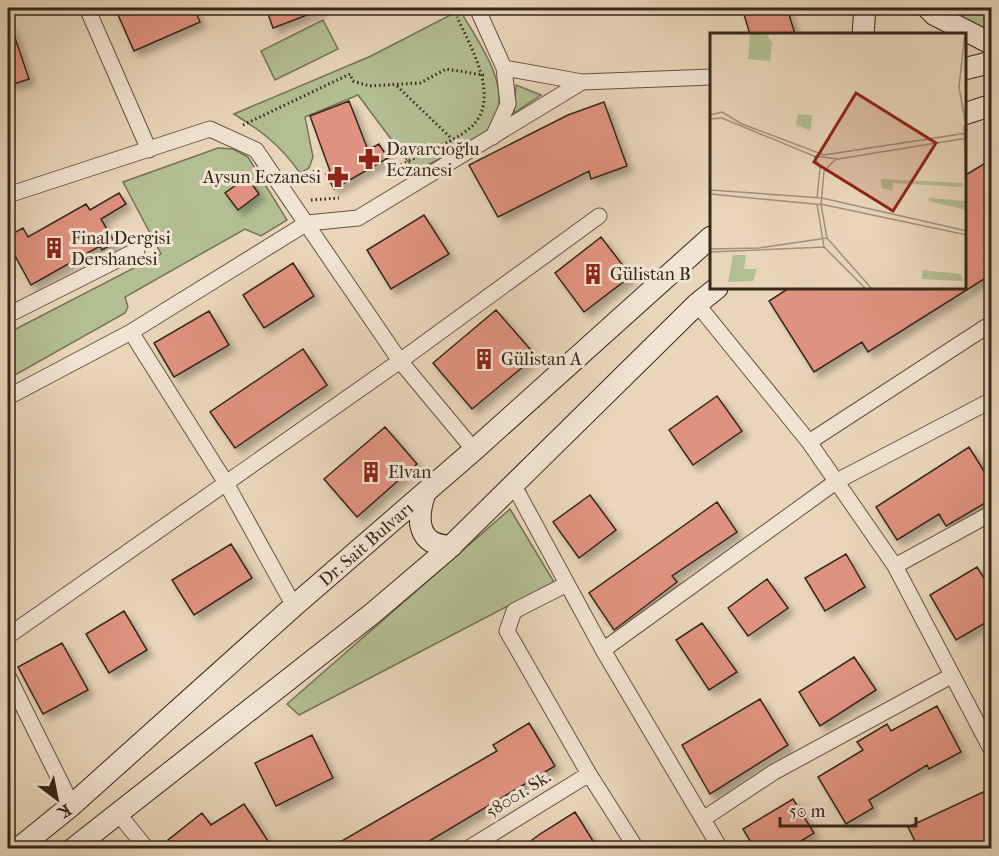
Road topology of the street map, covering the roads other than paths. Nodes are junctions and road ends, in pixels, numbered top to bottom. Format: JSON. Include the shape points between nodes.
{"nodes":[{"id":1,"x":87,"y":8,"type":"edge"},
{"id":2,"x":477,"y":8,"type":"edge"},
{"id":3,"x":865,"y":8,"type":"edge"},
{"id":4,"x":928,"y":8,"type":"edge"},
{"id":5,"x":863,"y":33,"type":"edge"},
{"id":6,"x":992,"y":44,"type":"edge"},
{"id":7,"x":992,"y":62,"type":"edge"},
{"id":8,"x":504,"y":68,"type":"junction"},
{"id":9,"x":966,"y":68,"type":"edge"},
{"id":10,"x":710,"y":77,"type":"edge"},
{"id":11,"x":582,"y":82,"type":"junction"},
{"id":12,"x":992,"y":105,"type":"edge"},
{"id":13,"x":966,"y":113,"type":"edge"},
{"id":14,"x":493,"y":137,"type":"junction"},
{"id":15,"x":149,"y":150,"type":"junction"},
{"id":16,"x":8,"y":195,"type":"edge"},
{"id":17,"x":599,"y":216,"type":"dead end"},
{"id":18,"x":307,"y":224,"type":"junction"},
{"id":19,"x":710,"y":238,"type":"edge"},
{"id":20,"x":137,"y":250,"type":"dead end"},
{"id":21,"x":714,"y":290,"type":"edge"},
{"id":22,"x":697,"y":304,"type":"junction"},
{"id":23,"x":8,"y":315,"type":"edge"},
{"id":24,"x":992,"y":322,"type":"edge"},
{"id":25,"x":131,"y":332,"type":"junction"},
{"id":26,"x":400,"y":361,"type":"junction"},
{"id":27,"x":8,"y":397,"type":"edge"},
{"id":28,"x":992,"y":400,"type":"edge"},
{"id":29,"x":810,"y":442,"type":"junction"},
{"id":30,"x":474,"y":450,"type":"junction"},
{"id":31,"x":837,"y":481,"type":"junction"},
{"id":32,"x":226,"y":483,"type":"junction"},
{"id":33,"x":513,"y":484,"type":"junction"},
{"id":34,"x":424,"y":493,"type":"junction"},
{"id":35,"x":992,"y":513,"type":"edge"},
{"id":36,"x":452,"y":546,"type":"junction"},
{"id":37,"x":896,"y":566,"type":"junction"},
{"id":38,"x":567,"y":584,"type":"junction"},
{"id":39,"x":294,"y":606,"type":"junction"},
{"id":40,"x":8,"y":636,"type":"edge"},
{"id":41,"x":603,"y":650,"type":"junction"},
{"id":42,"x":8,"y":676,"type":"edge"},
{"id":43,"x":951,"y":676,"type":"junction"},
{"id":44,"x":986,"y":730,"type":"edge"},
{"id":45,"x":992,"y":751,"type":"edge"},
{"id":46,"x":589,"y":774,"type":"junction"},
{"id":47,"x":72,"y":805,"type":"junction"},
{"id":48,"x":117,"y":812,"type":"junction"},
{"id":49,"x":703,"y":819,"type":"junction"},
{"id":50,"x":19,"y":849,"type":"edge"},
{"id":51,"x":74,"y":849,"type":"edge"},
{"id":52,"x":146,"y":849,"type":"edge"},
{"id":53,"x":469,"y":849,"type":"edge"},
{"id":54,"x":636,"y":849,"type":"edge"},
{"id":55,"x":720,"y":849,"type":"edge"}],
"edges":[{"from":1,"to":15,"type":"street"},
{"from":2,"to":8,"type":"street"},
{"from":3,"to":5,"type":"main road"},
{"from":4,"to":6,"type":"main road"},
{"from":7,"to":9,"type":"main road"},
{"from":8,"to":11,"type":"street"},
{"from":8,"to":14,"type":"street","via":[[508,104]]},
{"from":10,"to":11,"type":"street"},
{"from":11,"to":14,"type":"street"},
{"from":12,"to":13,"type":"main road"},
{"from":14,"to":18,"type":"street","via":[[358,218]]},
{"from":15,"to":16,"type":"street"},
{"from":15,"to":18,"type":"street","via":[[210,129],[256,150]]},
{"from":17,"to":26,"type":"street"},
{"from":18,"to":25,"type":"street"},
{"from":18,"to":26,"type":"street"},
{"from":19,"to":30,"type":"main road","name":"Dr. Sait Bulvarı"},
{"from":20,"to":23,"type":"street"},
{"from":21,"to":22,"type":"main road"},
{"from":22,"to":29,"type":"street"},
{"from":22,"to":33,"type":"main road"},
{"from":24,"to":29,"type":"street"},
{"from":25,"to":27,"type":"street"},
{"from":25,"to":32,"type":"street"},
{"from":26,"to":30,"type":"street"},
{"from":26,"to":32,"type":"street"},
{"from":28,"to":31,"type":"street"},
{"from":29,"to":31,"type":"street"},
{"from":30,"to":34,"type":"main road","name":"Dr. Sait Bulvarı"},
{"from":31,"to":37,"type":"street"},
{"from":31,"to":41,"type":"street"},
{"from":32,"to":39,"type":"street"},
{"from":32,"to":40,"type":"street"},
{"from":33,"to":36,"type":"main road"},
{"from":33,"to":38,"type":"street"},
{"from":34,"to":36,"type":"main road","via":[[419,510],[421,527],[432,543]]},
{"from":34,"to":39,"type":"main road","name":"Dr. Sait Bulvarı"},
{"from":35,"to":37,"type":"street"},
{"from":36,"to":48,"type":"main road","via":[[373,613]]},
{"from":37,"to":43,"type":"street"},
{"from":38,"to":41,"type":"street"},
{"from":38,"to":46,"type":"street","via":[[514,611],[507,631]]},
{"from":39,"to":47,"type":"main road","name":"Dr. Sait Bulvarı"},
{"from":41,"to":49,"type":"street"},
{"from":42,"to":47,"type":"street"},
{"from":43,"to":44,"type":"street"},
{"from":43,"to":49,"type":"street","via":[[774,772]]},
{"from":44,"to":45,"type":"street"},
{"from":46,"to":53,"type":"street","name":"58001. Sk."},
{"from":46,"to":54,"type":"street"},
{"from":47,"to":50,"type":"main road","name":"Dr. Sait Bulvarı"},
{"from":48,"to":51,"type":"main road"},
{"from":48,"to":52,"type":"street"},
{"from":49,"to":55,"type":"street"}]}
